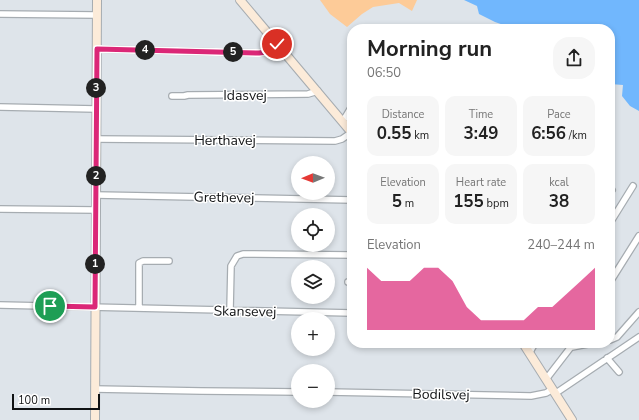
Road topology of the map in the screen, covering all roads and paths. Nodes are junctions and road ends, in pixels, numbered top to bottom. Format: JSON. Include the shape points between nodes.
{"nodes":[{"id":1,"x":97,"y":0,"type":"edge"},
{"id":2,"x":240,"y":0,"type":"edge"},
{"id":3,"x":0,"y":14,"type":"edge"},
{"id":4,"x":96,"y":15,"type":"junction"},
{"id":5,"x":277,"y":44,"type":"junction"},
{"id":6,"x":97,"y":49,"type":"junction"},
{"id":7,"x":318,"y":91,"type":"junction"},
{"id":8,"x":172,"y":96,"type":"dead end"},
{"id":9,"x":0,"y":107,"type":"edge"},
{"id":10,"x":96,"y":108,"type":"junction"},
{"id":11,"x":347,"y":114,"type":"edge"},
{"id":12,"x":343,"y":121,"type":"junction"},
{"id":13,"x":347,"y":126,"type":"edge"},
{"id":14,"x":347,"y":136,"type":"edge"},
{"id":15,"x":96,"y":139,"type":"junction"},
{"id":16,"x":633,"y":186,"type":"dead end"},
{"id":17,"x":96,"y":195,"type":"junction"},
{"id":18,"x":347,"y":200,"type":"edge"},
{"id":19,"x":0,"y":209,"type":"edge"},
{"id":20,"x":96,"y":210,"type":"junction"},
{"id":21,"x":615,"y":215,"type":"edge"},
{"id":22,"x":639,"y":236,"type":"edge"},
{"id":23,"x":347,"y":255,"type":"edge"},
{"id":24,"x":169,"y":261,"type":"dead end"},
{"id":25,"x":615,"y":274,"type":"edge"},
{"id":26,"x":0,"y":305,"type":"edge"},
{"id":27,"x":95,"y":307,"type":"junction"},
{"id":28,"x":139,"y":308,"type":"junction"},
{"id":29,"x":230,"y":310,"type":"junction"},
{"id":30,"x":639,"y":312,"type":"edge"},
{"id":31,"x":347,"y":313,"type":"edge"},
{"id":32,"x":639,"y":337,"type":"edge"},
{"id":33,"x":615,"y":338,"type":"edge"},
{"id":34,"x":527,"y":348,"type":"edge"},
{"id":35,"x":532,"y":348,"type":"edge"},
{"id":36,"x":571,"y":348,"type":"edge"},
{"id":37,"x":530,"y":352,"type":"junction"},
{"id":38,"x":607,"y":358,"type":"junction"},
{"id":39,"x":619,"y":372,"type":"dead end"},
{"id":40,"x":547,"y":378,"type":"junction"},
{"id":41,"x":95,"y":389,"type":"junction"},
{"id":42,"x":555,"y":391,"type":"junction"},
{"id":43,"x":291,"y":392,"type":"edge"},
{"id":44,"x":335,"y":392,"type":"edge"},
{"id":45,"x":94,"y":420,"type":"edge"},
{"id":46,"x":572,"y":420,"type":"edge"}],
"edges":[{"from":1,"to":4,"type":"street"},
{"from":2,"to":5,"type":"street"},
{"from":3,"to":4,"type":"street"},
{"from":4,"to":6,"type":"street"},
{"from":5,"to":6,"type":"street","via":[[267,52],[259,53]]},
{"from":5,"to":7,"type":"street"},
{"from":6,"to":10,"type":"street"},
{"from":7,"to":8,"type":"street","name":"Idasvej","via":[[308,94]]},
{"from":7,"to":12,"type":"street"},
{"from":9,"to":10,"type":"street"},
{"from":10,"to":15,"type":"street"},
{"from":11,"to":12,"type":"street"},
{"from":12,"to":13,"type":"street"},
{"from":14,"to":15,"type":"street","name":"Herthavej","via":[[335,141]]},
{"from":15,"to":17,"type":"street"},
{"from":16,"to":21,"type":"street"},
{"from":17,"to":18,"type":"street","name":"Grethevej"},
{"from":17,"to":20,"type":"street"},
{"from":19,"to":20,"type":"street"},
{"from":20,"to":27,"type":"street"},
{"from":22,"to":25,"type":"street"},
{"from":23,"to":29,"type":"street","via":[[237,256],[231,266]]},
{"from":24,"to":28,"type":"street","via":[[139,263]]},
{"from":26,"to":27,"type":"street","name":"Skansevej"},
{"from":27,"to":28,"type":"street","name":"Skansevej"},
{"from":27,"to":41,"type":"street"},
{"from":28,"to":29,"type":"street","name":"Skansevej"},
{"from":29,"to":31,"type":"street","name":"Skansevej"},
{"from":30,"to":33,"type":"street"},
{"from":32,"to":38,"type":"street","name":"Bodilsvej"},
{"from":34,"to":37,"type":"street"},
{"from":35,"to":37,"type":"street"},
{"from":36,"to":40,"type":"street"},
{"from":37,"to":40,"type":"street"},
{"from":38,"to":39,"type":"street"},
{"from":38,"to":42,"type":"street","name":"Bodilsvej"},
{"from":40,"to":42,"type":"street"},
{"from":41,"to":43,"type":"street"},
{"from":41,"to":45,"type":"street"},
{"from":42,"to":44,"type":"street","name":"Bodilsvej","via":[[530,396]]},
{"from":42,"to":46,"type":"street"}]}
